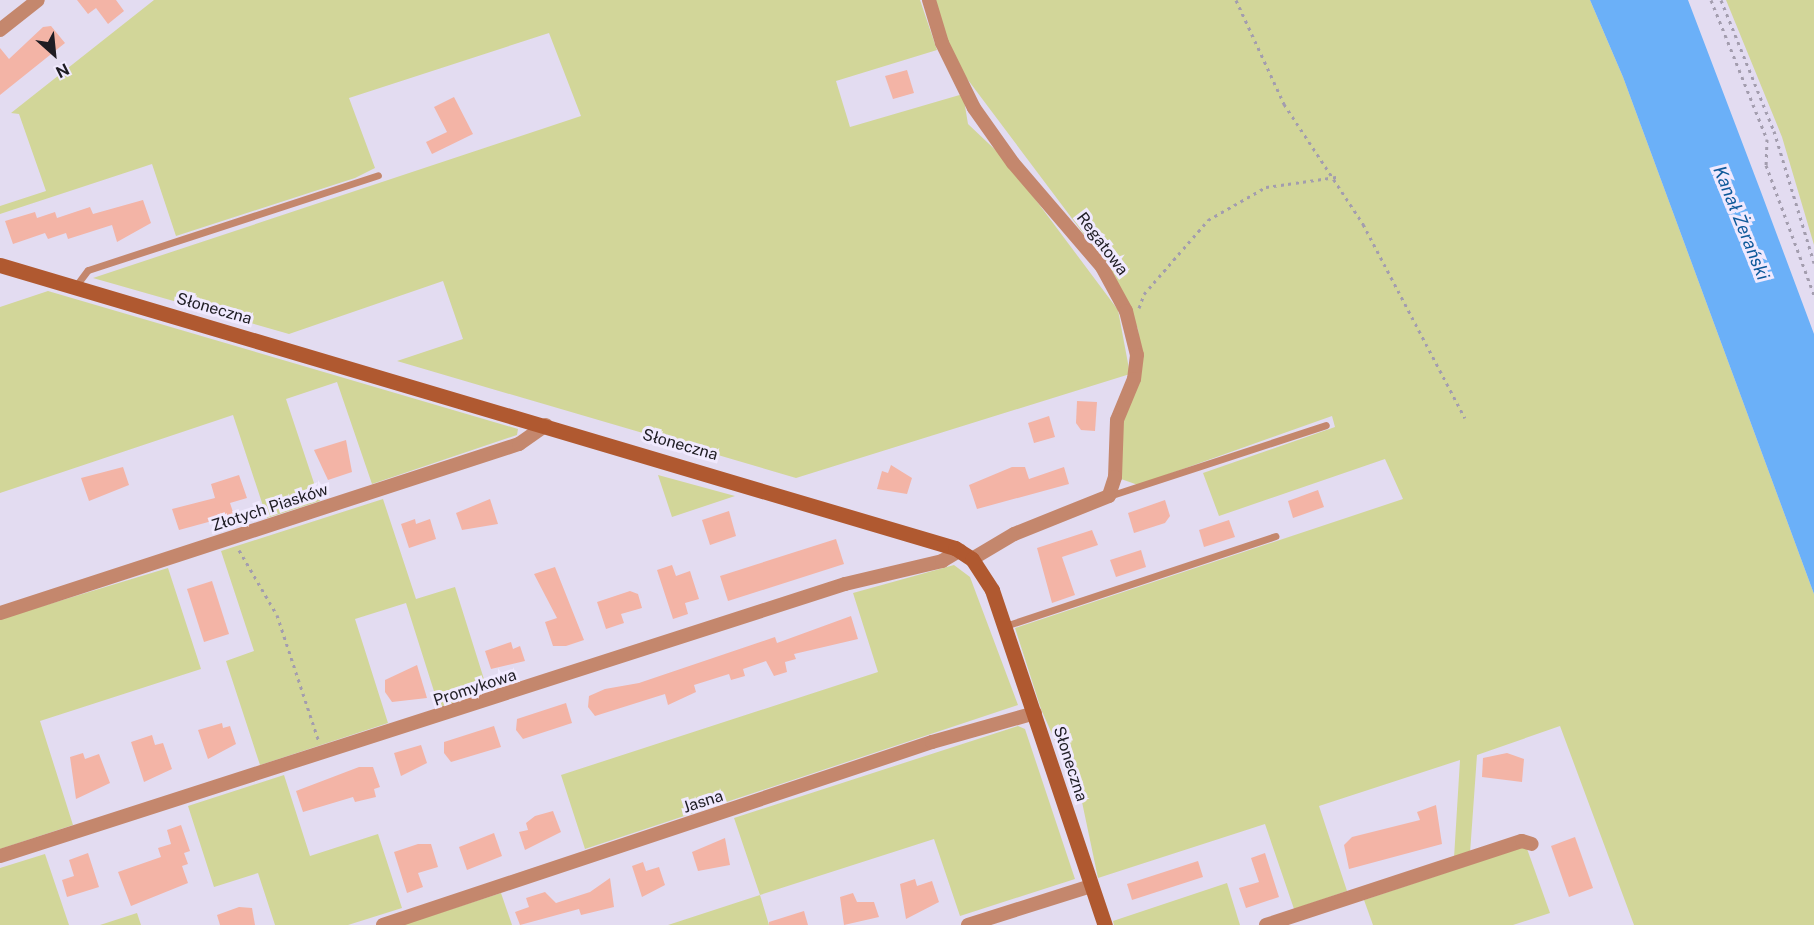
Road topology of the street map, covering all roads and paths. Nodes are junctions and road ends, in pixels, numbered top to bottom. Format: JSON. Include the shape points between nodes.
{"nodes":[{"id":1,"x":38,"y":0,"type":"edge"},
{"id":2,"x":929,"y":0,"type":"edge"},
{"id":3,"x":1236,"y":0,"type":"edge"},
{"id":4,"x":1712,"y":0,"type":"edge"},
{"id":5,"x":1721,"y":0,"type":"edge"},
{"id":6,"x":0,"y":30,"type":"edge"},
{"id":7,"x":378,"y":175,"type":"dead end"},
{"id":8,"x":1336,"y":177,"type":"junction"},
{"id":9,"x":1814,"y":263,"type":"edge"},
{"id":10,"x":0,"y":266,"type":"edge"},
{"id":11,"x":75,"y":287,"type":"junction"},
{"id":12,"x":1814,"y":295,"type":"edge"},
{"id":13,"x":1132,"y":328,"type":"junction"},
{"id":14,"x":1465,"y":418,"type":"dead end"},
{"id":15,"x":546,"y":425,"type":"junction"},
{"id":16,"x":1326,"y":425,"type":"dead end"},
{"id":17,"x":1109,"y":496,"type":"junction"},
{"id":18,"x":1275,"y":536,"type":"dead end"},
{"id":19,"x":233,"y":537,"type":"junction"},
{"id":20,"x":966,"y":555,"type":"junction"},
{"id":21,"x":0,"y":613,"type":"edge"},
{"id":22,"x":1004,"y":626,"type":"junction"},
{"id":23,"x":1035,"y":713,"type":"junction"},
{"id":24,"x":323,"y":755,"type":"junction"},
{"id":25,"x":1532,"y":844,"type":"dead end"},
{"id":26,"x":0,"y":855,"type":"edge"},
{"id":27,"x":1091,"y":886,"type":"junction"},
{"id":28,"x":383,"y":925,"type":"edge"},
{"id":29,"x":968,"y":925,"type":"edge"},
{"id":30,"x":1105,"y":925,"type":"edge"},
{"id":31,"x":1266,"y":925,"type":"edge"}],
"edges":[{"from":1,"to":6,"type":"street"},
{"from":2,"to":13,"type":"street","name":"Regatowa","via":[[942,43],[974,108],[1013,163],[1102,267]]},
{"from":3,"to":8,"type":"path","via":[[1284,104]]},
{"from":4,"to":12,"type":"path","via":[[1767,139],[1766,165]]},
{"from":5,"to":9,"type":"path","via":[[1774,131]]},
{"from":7,"to":11,"type":"lane","via":[[88,270]]},
{"from":8,"to":13,"type":"path","via":[[1266,187],[1208,220],[1144,294]]},
{"from":8,"to":14,"type":"path"},
{"from":10,"to":11,"type":"street","name":"Słoneczna"},
{"from":11,"to":15,"type":"street","name":"Słoneczna"},
{"from":13,"to":17,"type":"street","name":"Regatowa","via":[[1135,373],[1118,420],[1115,477]]},
{"from":15,"to":19,"type":"street","name":"Złotych Piasków","via":[[519,444]]},
{"from":15,"to":20,"type":"street","name":"Słoneczna"},
{"from":16,"to":17,"type":"lane"},
{"from":17,"to":20,"type":"street"},
{"from":18,"to":22,"type":"lane"},
{"from":19,"to":21,"type":"street","name":"Złotych Piasków"},
{"from":19,"to":24,"type":"path","via":[[278,615]]},
{"from":20,"to":22,"type":"street","name":"Słoneczna"},
{"from":20,"to":24,"type":"street","name":"Promykowa","via":[[845,584]]},
{"from":22,"to":23,"type":"street","name":"Słoneczna"},
{"from":23,"to":27,"type":"street","name":"Słoneczna"},
{"from":23,"to":28,"type":"street","name":"Jasna","via":[[932,742]]},
{"from":24,"to":26,"type":"street","name":"Promykowa"},
{"from":25,"to":31,"type":"street","via":[[1522,841]]},
{"from":27,"to":29,"type":"street"},
{"from":27,"to":30,"type":"street","name":"Słoneczna"}]}
